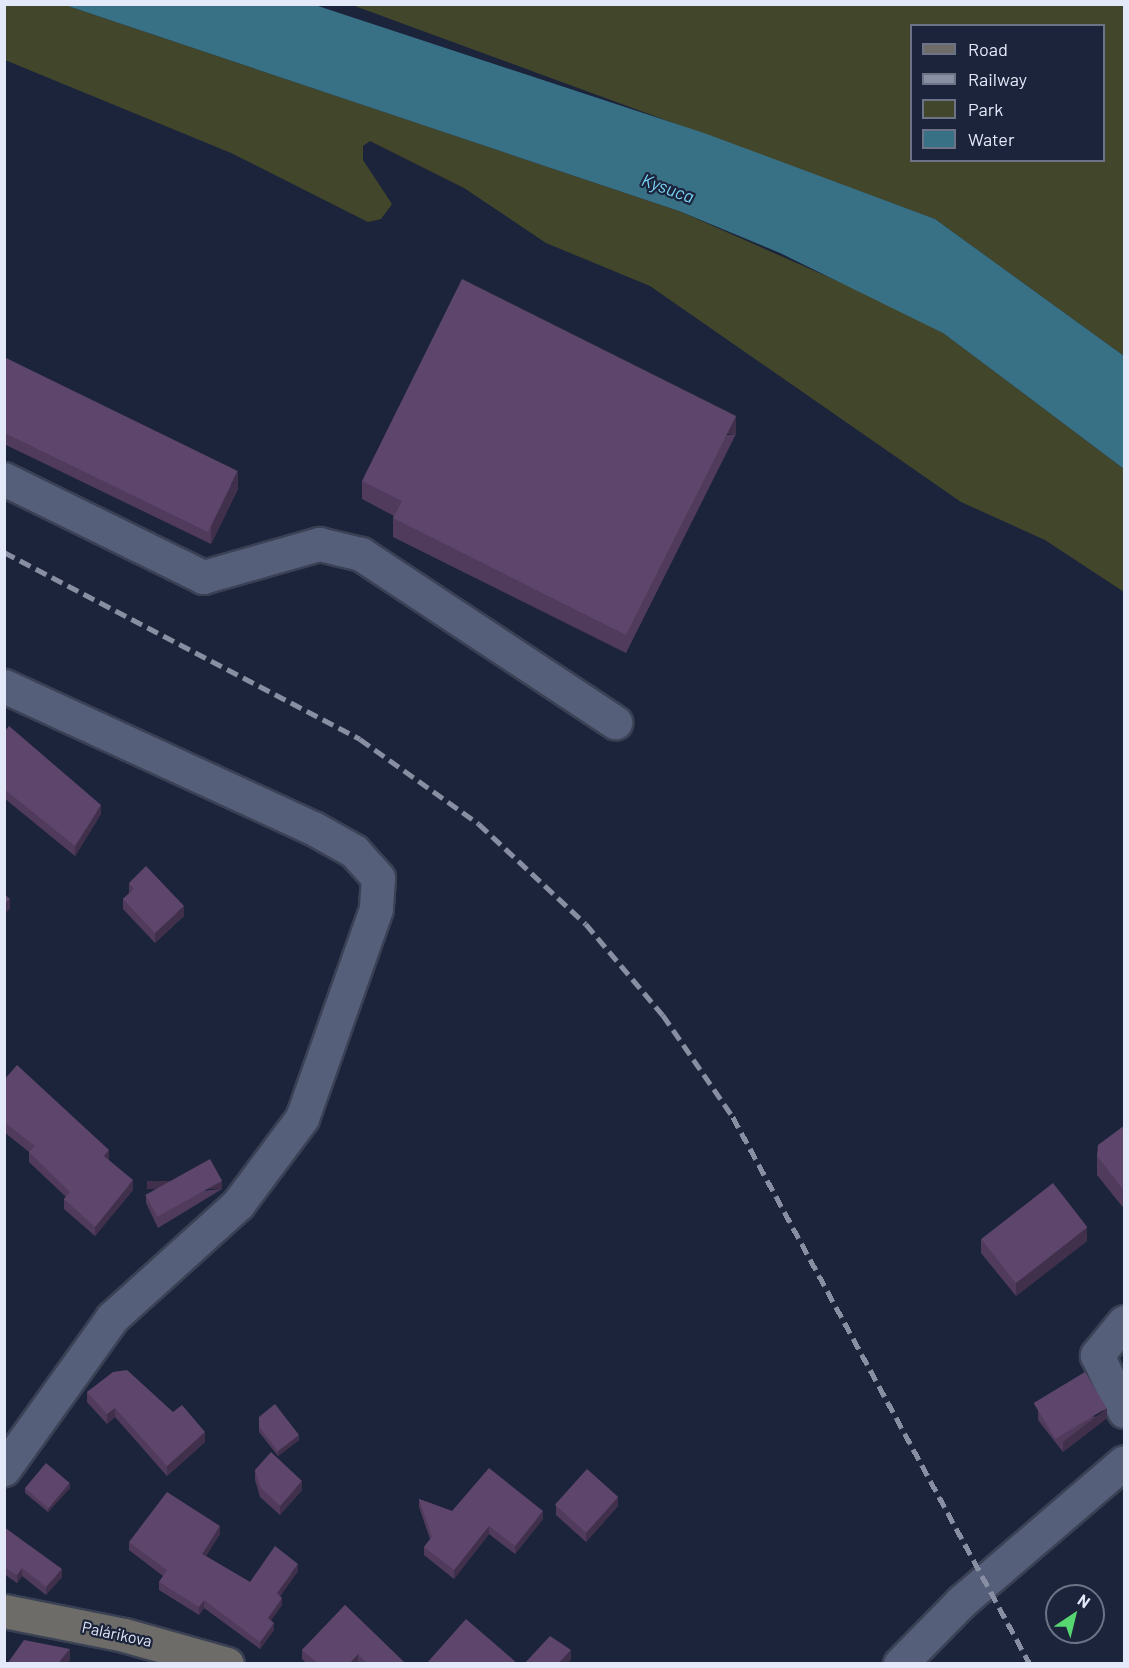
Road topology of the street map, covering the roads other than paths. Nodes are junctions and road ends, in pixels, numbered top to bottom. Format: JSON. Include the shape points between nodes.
{"nodes":[{"id":1,"x":4,"y":479,"type":"edge"},
{"id":2,"x":4,"y":686,"type":"edge"},
{"id":3,"x":615,"y":722,"type":"dead end"},
{"id":4,"x":1125,"y":1322,"type":"edge"},
{"id":5,"x":1125,"y":1410,"type":"edge"},
{"id":6,"x":1125,"y":1462,"type":"edge"},
{"id":7,"x":4,"y":1469,"type":"edge"},
{"id":8,"x":4,"y":1611,"type":"edge"},
{"id":9,"x":228,"y":1664,"type":"edge"},
{"id":10,"x":900,"y":1664,"type":"edge"}],
"edges":[{"from":1,"to":3,"type":"street","via":[[203,578],[319,544],[361,554]]},
{"from":2,"to":7,"type":"street","via":[[313,828],[354,852],[378,878],[376,909],[302,1118],[238,1203],[112,1318]]},
{"from":4,"to":5,"type":"street","via":[[1097,1355]]},
{"from":6,"to":10,"type":"street","via":[[963,1601]]},
{"from":8,"to":9,"type":"main road","name":"Palárikova","via":[[124,1635]]}]}
